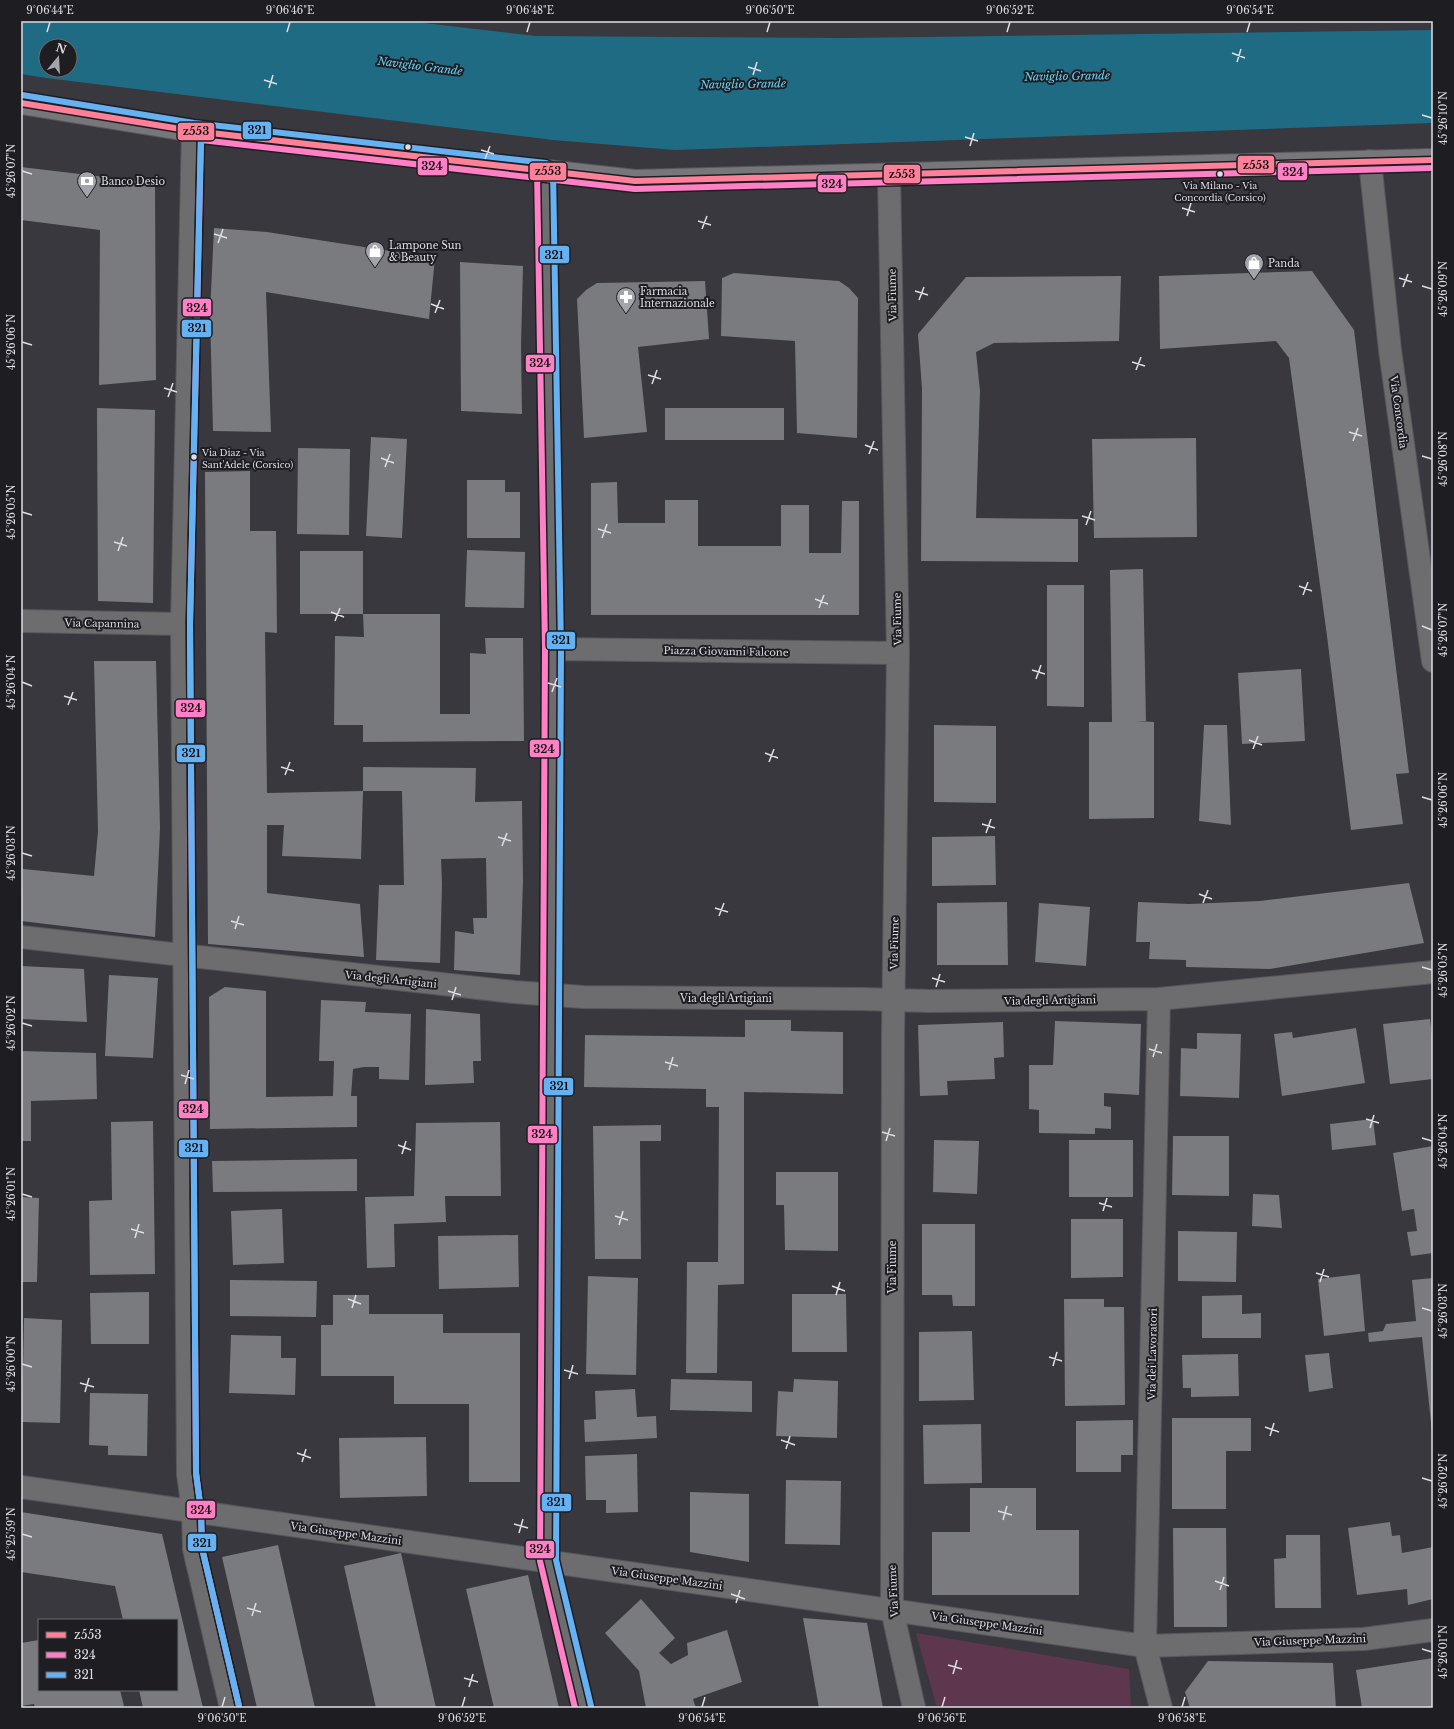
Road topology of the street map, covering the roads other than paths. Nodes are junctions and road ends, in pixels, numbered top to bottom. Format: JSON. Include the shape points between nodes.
{"nodes":[{"id":1,"x":21,"y":103,"type":"edge"},
{"id":2,"x":193,"y":131,"type":"junction"},
{"id":3,"x":1433,"y":160,"type":"edge"},
{"id":4,"x":1370,"y":161,"type":"junction"},
{"id":5,"x":545,"y":171,"type":"junction"},
{"id":6,"x":889,"y":175,"type":"junction"},
{"id":7,"x":21,"y":621,"type":"edge"},
{"id":8,"x":182,"y":624,"type":"junction"},
{"id":9,"x":553,"y":649,"type":"junction"},
{"id":10,"x":898,"y":653,"type":"junction"},
{"id":11,"x":1433,"y":661,"type":"edge"},
{"id":12,"x":21,"y":937,"type":"edge"},
{"id":13,"x":185,"y":956,"type":"junction"},
{"id":14,"x":1433,"y":972,"type":"edge"},
{"id":15,"x":552,"y":995,"type":"junction"},
{"id":16,"x":1159,"y":999,"type":"junction"},
{"id":17,"x":893,"y":1001,"type":"junction"},
{"id":18,"x":21,"y":1487,"type":"edge"},
{"id":19,"x":193,"y":1511,"type":"junction"},
{"id":20,"x":548,"y":1562,"type":"junction"},
{"id":21,"x":892,"y":1610,"type":"junction"},
{"id":22,"x":1433,"y":1630,"type":"edge"},
{"id":23,"x":1145,"y":1646,"type":"junction"},
{"id":24,"x":231,"y":1708,"type":"edge"},
{"id":25,"x":583,"y":1708,"type":"edge"},
{"id":26,"x":914,"y":1708,"type":"edge"},
{"id":27,"x":1161,"y":1708,"type":"edge"}],
"edges":[{"from":1,"to":2,"type":"main road"},
{"from":2,"to":5,"type":"main road"},
{"from":2,"to":8,"type":"street"},
{"from":3,"to":4,"type":"main road"},
{"from":4,"to":6,"type":"main road"},
{"from":4,"to":11,"type":"street","name":"Via Concordia","via":[[1390,350]]},
{"from":5,"to":6,"type":"main road","via":[[635,181]]},
{"from":5,"to":9,"type":"street"},
{"from":6,"to":10,"type":"street","name":"Via Fiume"},
{"from":7,"to":8,"type":"street","name":"Via Capannina"},
{"from":8,"to":13,"type":"street"},
{"from":9,"to":10,"type":"street","name":"Piazza Giovanni Falcone"},
{"from":9,"to":15,"type":"street"},
{"from":10,"to":17,"type":"street","name":"Via Fiume"},
{"from":12,"to":13,"type":"street","name":"Via degli Artigiani"},
{"from":13,"to":15,"type":"street","name":"Via degli Artigiani"},
{"from":13,"to":19,"type":"street","via":[[188,1474]]},
{"from":14,"to":16,"type":"street","name":"Via degli Artigiani"},
{"from":15,"to":17,"type":"street","name":"Via degli Artigiani"},
{"from":15,"to":20,"type":"street"},
{"from":16,"to":17,"type":"street","name":"Via degli Artigiani"},
{"from":16,"to":23,"type":"street","name":"Via dei Lavoratori"},
{"from":17,"to":21,"type":"street","name":"Via Fiume"},
{"from":18,"to":19,"type":"street","name":"Via Giuseppe Mazzini"},
{"from":19,"to":20,"type":"street","name":"Via Giuseppe Mazzini"},
{"from":19,"to":24,"type":"street","via":[[194,1549]]},
{"from":20,"to":21,"type":"street","name":"Via Giuseppe Mazzini"},
{"from":20,"to":25,"type":"street"},
{"from":21,"to":23,"type":"street","name":"Via Giuseppe Mazzini"},
{"from":21,"to":26,"type":"street","name":"Via Fiume"},
{"from":22,"to":23,"type":"street","name":"Via Giuseppe Mazzini","via":[[1364,1639]]},
{"from":23,"to":27,"type":"street","name":"Via dei Lavoratori"}]}
